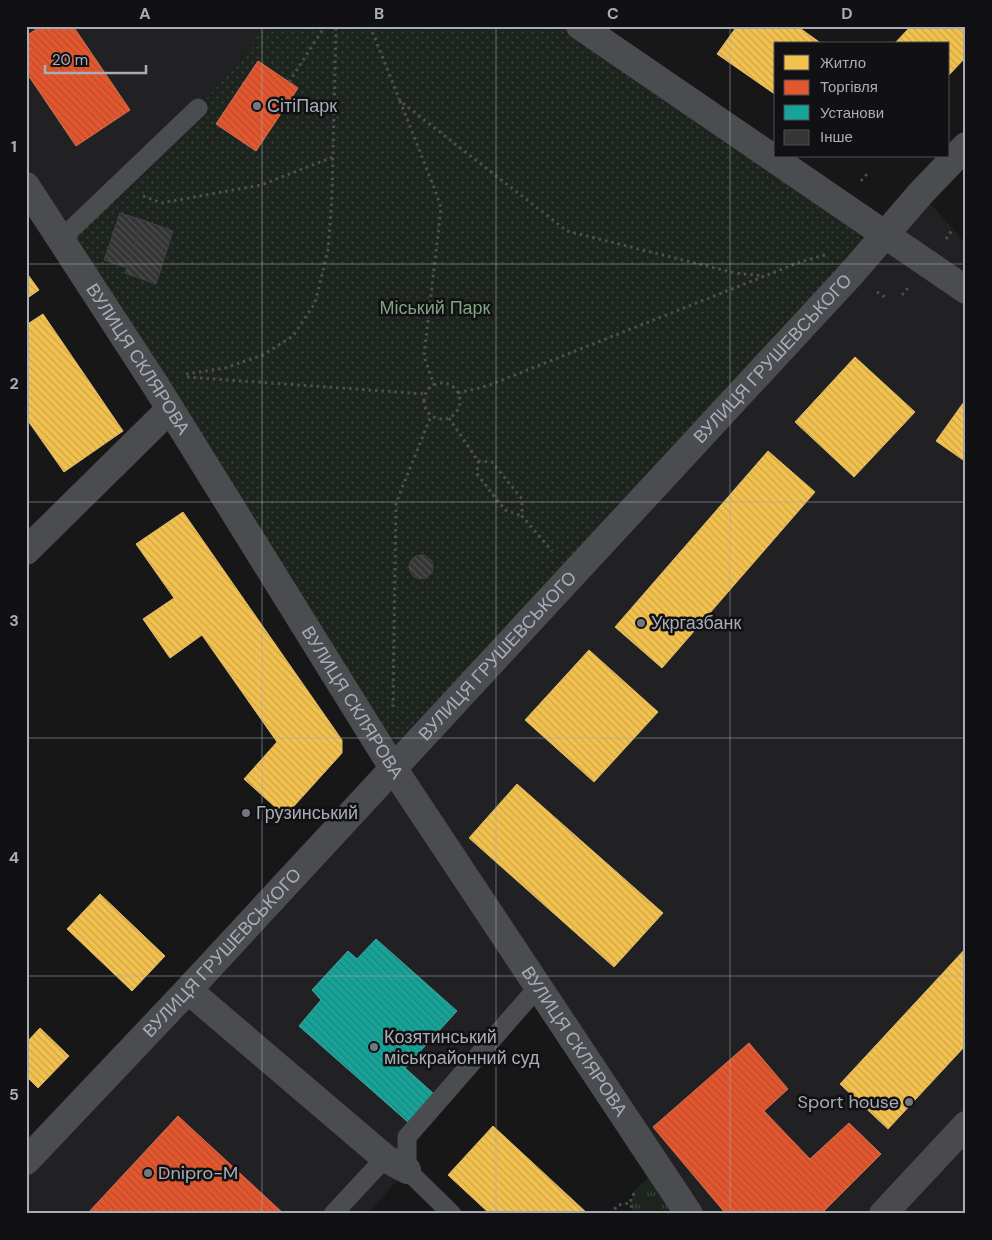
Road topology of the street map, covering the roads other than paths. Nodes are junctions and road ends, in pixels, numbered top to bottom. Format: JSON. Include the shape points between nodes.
{"nodes":[{"id":1,"x":580,"y":26,"type":"edge"},
{"id":2,"x":198,"y":108,"type":"dead end"},
{"id":3,"x":966,"y":146,"type":"edge"},
{"id":4,"x":27,"y":191,"type":"edge"},
{"id":5,"x":885,"y":234,"type":"junction"},
{"id":6,"x":60,"y":240,"type":"junction"},
{"id":7,"x":966,"y":290,"type":"edge"},
{"id":8,"x":170,"y":409,"type":"junction"},
{"id":9,"x":26,"y":552,"type":"edge"},
{"id":10,"x":393,"y":768,"type":"junction"},
{"id":11,"x":538,"y":987,"type":"junction"},
{"id":12,"x":188,"y":990,"type":"junction"},
{"id":13,"x":966,"y":1125,"type":"edge"},
{"id":14,"x":26,"y":1161,"type":"edge"},
{"id":15,"x":396,"y":1164,"type":"junction"},
{"id":16,"x":333,"y":1214,"type":"edge"},
{"id":17,"x":452,"y":1214,"type":"edge"},
{"id":18,"x":689,"y":1214,"type":"edge"},
{"id":19,"x":883,"y":1214,"type":"edge"}],
"edges":[{"from":1,"to":5,"type":"street"},
{"from":2,"to":6,"type":"lane"},
{"from":3,"to":5,"type":"street","name":"ВУЛИЦЯ ГРУШЕВСЬКОГО"},
{"from":4,"to":6,"type":"street","name":"ВУЛИЦЯ СКЛЯРОВА"},
{"from":5,"to":7,"type":"street"},
{"from":5,"to":10,"type":"street","name":"ВУЛИЦЯ ГРУШЕВСЬКОГО"},
{"from":6,"to":8,"type":"street","name":"ВУЛИЦЯ СКЛЯРОВА","via":[[164,381]]},
{"from":8,"to":9,"type":"street"},
{"from":8,"to":10,"type":"street","name":"ВУЛИЦЯ СКЛЯРОВА"},
{"from":10,"to":11,"type":"street","name":"ВУЛИЦЯ СКЛЯРОВА"},
{"from":10,"to":12,"type":"street","name":"ВУЛИЦЯ ГРУШЕВСЬКОГО"},
{"from":11,"to":15,"type":"lane","via":[[407,1137]]},
{"from":11,"to":18,"type":"street","name":"ВУЛИЦЯ СКЛЯРОВА"},
{"from":12,"to":14,"type":"street","name":"ВУЛИЦЯ ГРУШЕВСЬКОГО"},
{"from":12,"to":15,"type":"street"},
{"from":13,"to":19,"type":"street"},
{"from":15,"to":16,"type":"lane"},
{"from":15,"to":17,"type":"lane"}]}
